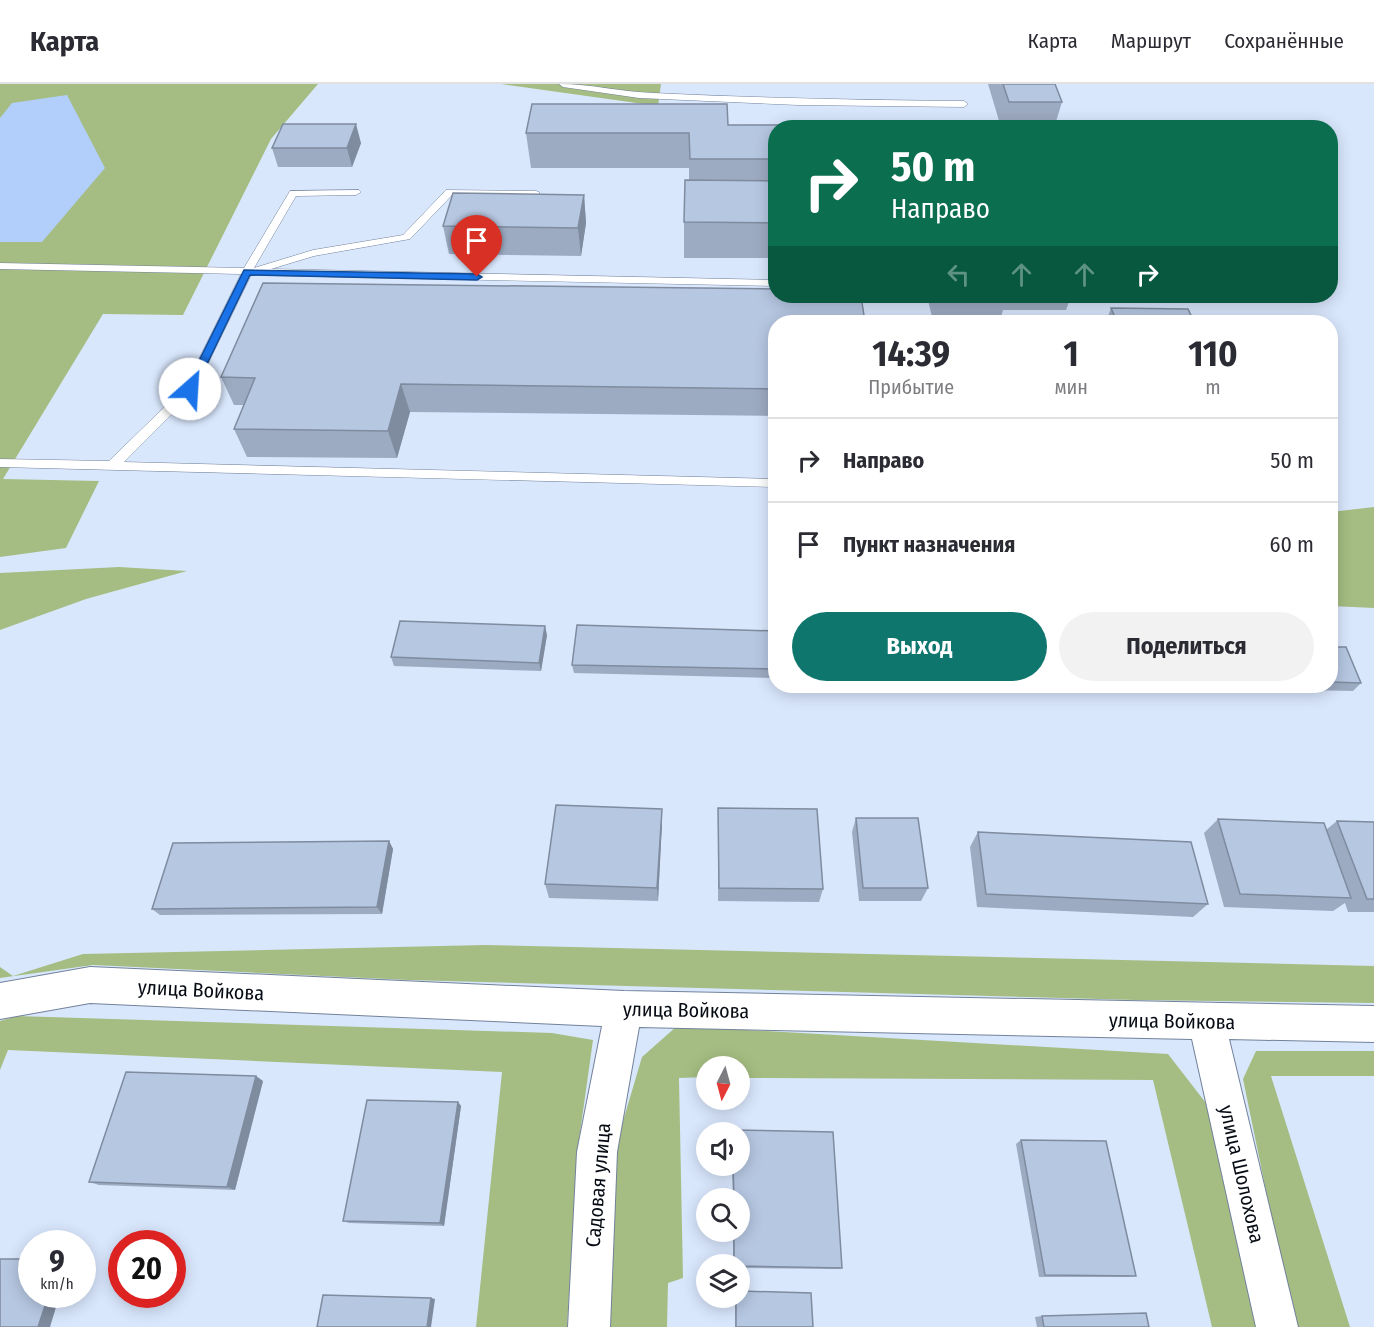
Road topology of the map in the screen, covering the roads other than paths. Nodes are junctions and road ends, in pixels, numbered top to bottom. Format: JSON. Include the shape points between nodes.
{"nodes":[{"id":1,"x":563,"y":84,"type":"edge"},
{"id":2,"x":964,"y":104,"type":"dead end"},
{"id":3,"x":356,"y":192,"type":"dead end"},
{"id":4,"x":542,"y":195,"type":"edge"},
{"id":5,"x":0,"y":266,"type":"edge"},
{"id":6,"x":247,"y":272,"type":"junction"},
{"id":7,"x":768,"y":283,"type":"edge"},
{"id":8,"x":0,"y":463,"type":"edge"},
{"id":9,"x":111,"y":467,"type":"junction"},
{"id":10,"x":768,"y":483,"type":"edge"},
{"id":11,"x":0,"y":1001,"type":"edge"},
{"id":12,"x":624,"y":1009,"type":"junction"},
{"id":13,"x":1208,"y":1022,"type":"junction"},
{"id":14,"x":1374,"y":1024,"type":"edge"},
{"id":15,"x":589,"y":1327,"type":"edge"},
{"id":16,"x":1277,"y":1327,"type":"edge"}],
"edges":[{"from":1,"to":2,"type":"lane","via":[[651,96]]},
{"from":3,"to":6,"type":"lane","via":[[292,192]]},
{"from":4,"to":6,"type":"lane","via":[[449,192],[406,237],[314,253]]},
{"from":5,"to":6,"type":"lane"},
{"from":6,"to":7,"type":"lane"},
{"from":6,"to":9,"type":"lane","via":[[190,389]]},
{"from":8,"to":9,"type":"lane"},
{"from":9,"to":10,"type":"lane"},
{"from":11,"to":12,"type":"street","name":"улица Войкова","via":[[90,985]]},
{"from":12,"to":13,"type":"street","name":"улица Войкова"},
{"from":12,"to":15,"type":"street","name":"Садовая улица","via":[[597,1152]]},
{"from":13,"to":14,"type":"street","name":"улица Войкова"},
{"from":13,"to":16,"type":"street","name":"улица Шолохова"}]}
